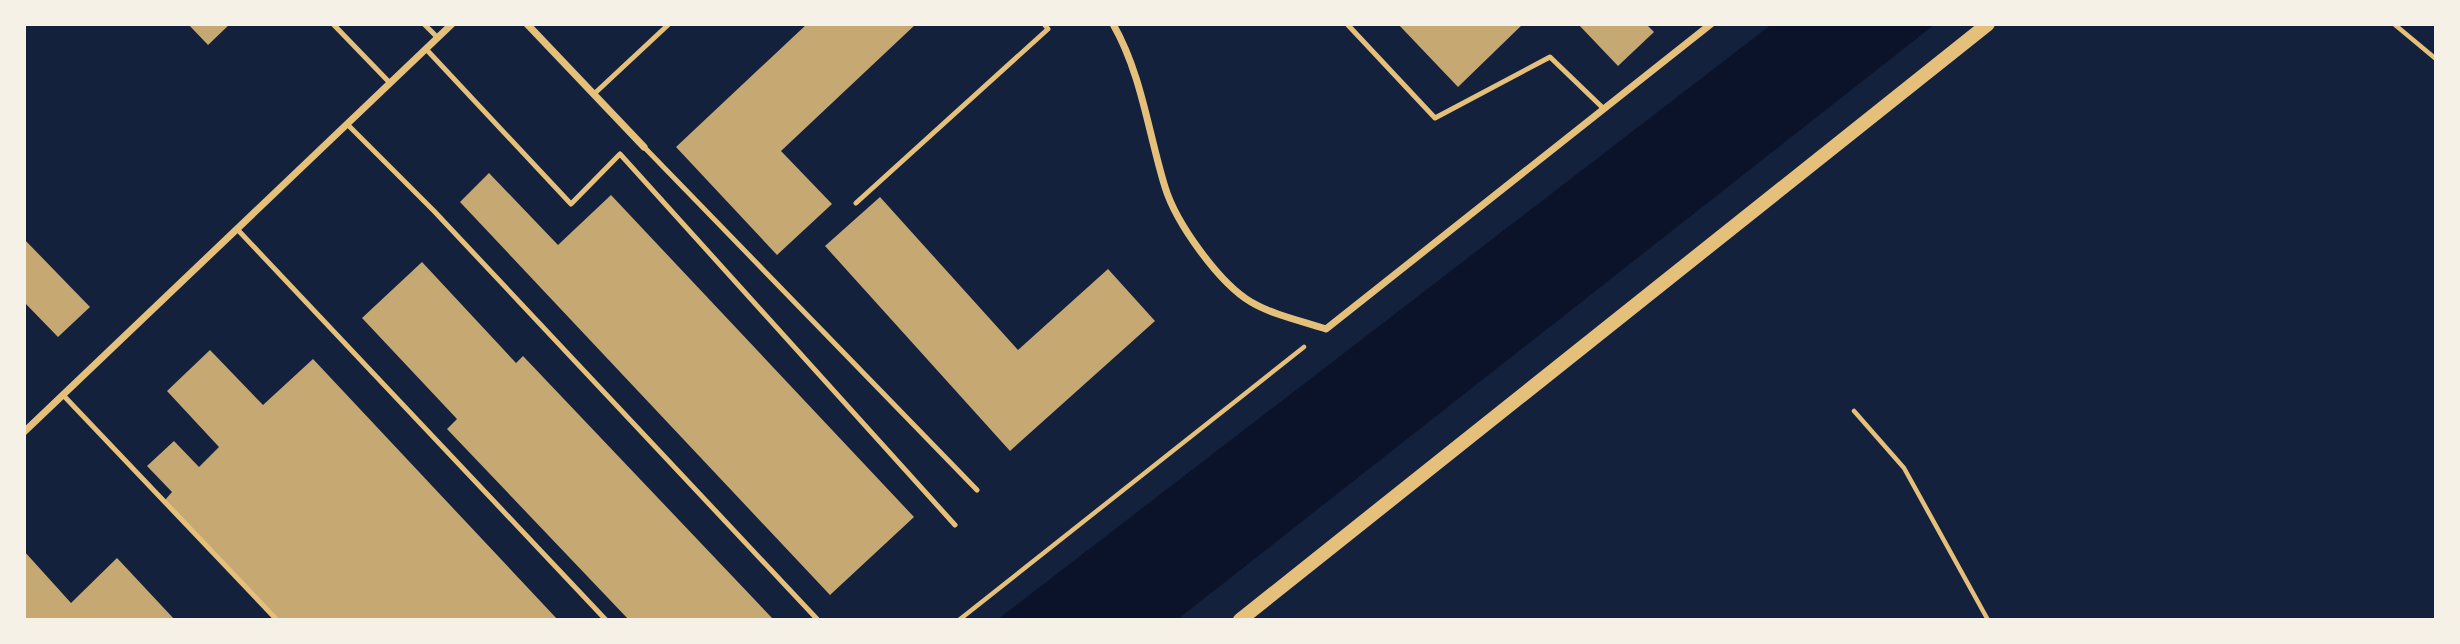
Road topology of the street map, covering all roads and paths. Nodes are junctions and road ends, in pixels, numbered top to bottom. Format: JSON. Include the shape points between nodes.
{"nodes":[{"id":1,"x":333,"y":24,"type":"edge"},
{"id":2,"x":424,"y":24,"type":"edge"},
{"id":3,"x":452,"y":24,"type":"edge"},
{"id":4,"x":527,"y":24,"type":"edge"},
{"id":5,"x":669,"y":24,"type":"edge"},
{"id":6,"x":1044,"y":24,"type":"edge"},
{"id":7,"x":1113,"y":24,"type":"edge"},
{"id":8,"x":1347,"y":24,"type":"edge"},
{"id":9,"x":1711,"y":24,"type":"edge"},
{"id":10,"x":1988,"y":24,"type":"edge"},
{"id":11,"x":2393,"y":24,"type":"edge"},
{"id":12,"x":438,"y":38,"type":"junction"},
{"id":13,"x":426,"y":49,"type":"junction"},
{"id":14,"x":2435,"y":50,"type":"edge"},
{"id":15,"x":2433,"y":57,"type":"edge"},
{"id":16,"x":390,"y":83,"type":"junction"},
{"id":17,"x":594,"y":94,"type":"junction"},
{"id":18,"x":1605,"y":109,"type":"junction"},
{"id":19,"x":347,"y":124,"type":"junction"},
{"id":20,"x":644,"y":147,"type":"joint"},
{"id":21,"x":856,"y":203,"type":"dead end"},
{"id":22,"x":237,"y":229,"type":"junction"},
{"id":23,"x":1326,"y":329,"type":"junction"},
{"id":24,"x":63,"y":395,"type":"junction"},
{"id":25,"x":1854,"y":411,"type":"dead end"},
{"id":26,"x":24,"y":432,"type":"edge"},
{"id":27,"x":977,"y":490,"type":"dead end"},
{"id":28,"x":955,"y":525,"type":"dead end"},
{"id":29,"x":817,"y":619,"type":"edge"},
{"id":30,"x":277,"y":620,"type":"edge"},
{"id":31,"x":607,"y":620,"type":"edge"},
{"id":32,"x":959,"y":620,"type":"edge"},
{"id":33,"x":1240,"y":620,"type":"edge"},
{"id":34,"x":1988,"y":620,"type":"edge"}],
"edges":[{"from":1,"to":16,"type":"lane"},
{"from":2,"to":12,"type":"lane"},
{"from":3,"to":12,"type":"street"},
{"from":4,"to":17,"type":"street"},
{"from":5,"to":17,"type":"lane"},
{"from":6,"to":21,"type":"lane","via":[[1048,30]]},
{"from":7,"to":23,"type":"street","via":[[1150,122],[1166,190],[1212,266],[1252,303]]},
{"from":8,"to":18,"type":"lane","via":[[1435,118],[1550,57]]},
{"from":9,"to":18,"type":"street"},
{"from":10,"to":33,"type":"main road"},
{"from":11,"to":15,"type":"path"},
{"from":12,"to":13,"type":"street"},
{"from":13,"to":16,"type":"street"},
{"from":13,"to":28,"type":"lane","via":[[571,204],[620,154]]},
{"from":14,"to":15,"type":"path"},
{"from":16,"to":19,"type":"street"},
{"from":17,"to":20,"type":"street"},
{"from":18,"to":23,"type":"street"},
{"from":19,"to":22,"type":"street"},
{"from":19,"to":29,"type":"lane"},
{"from":20,"to":27,"type":"lane"},
{"from":22,"to":24,"type":"street"},
{"from":22,"to":31,"type":"lane"},
{"from":23,"to":32,"type":"path"},
{"from":24,"to":26,"type":"street"},
{"from":24,"to":30,"type":"lane"},
{"from":25,"to":34,"type":"path","via":[[1904,468]]}]}
